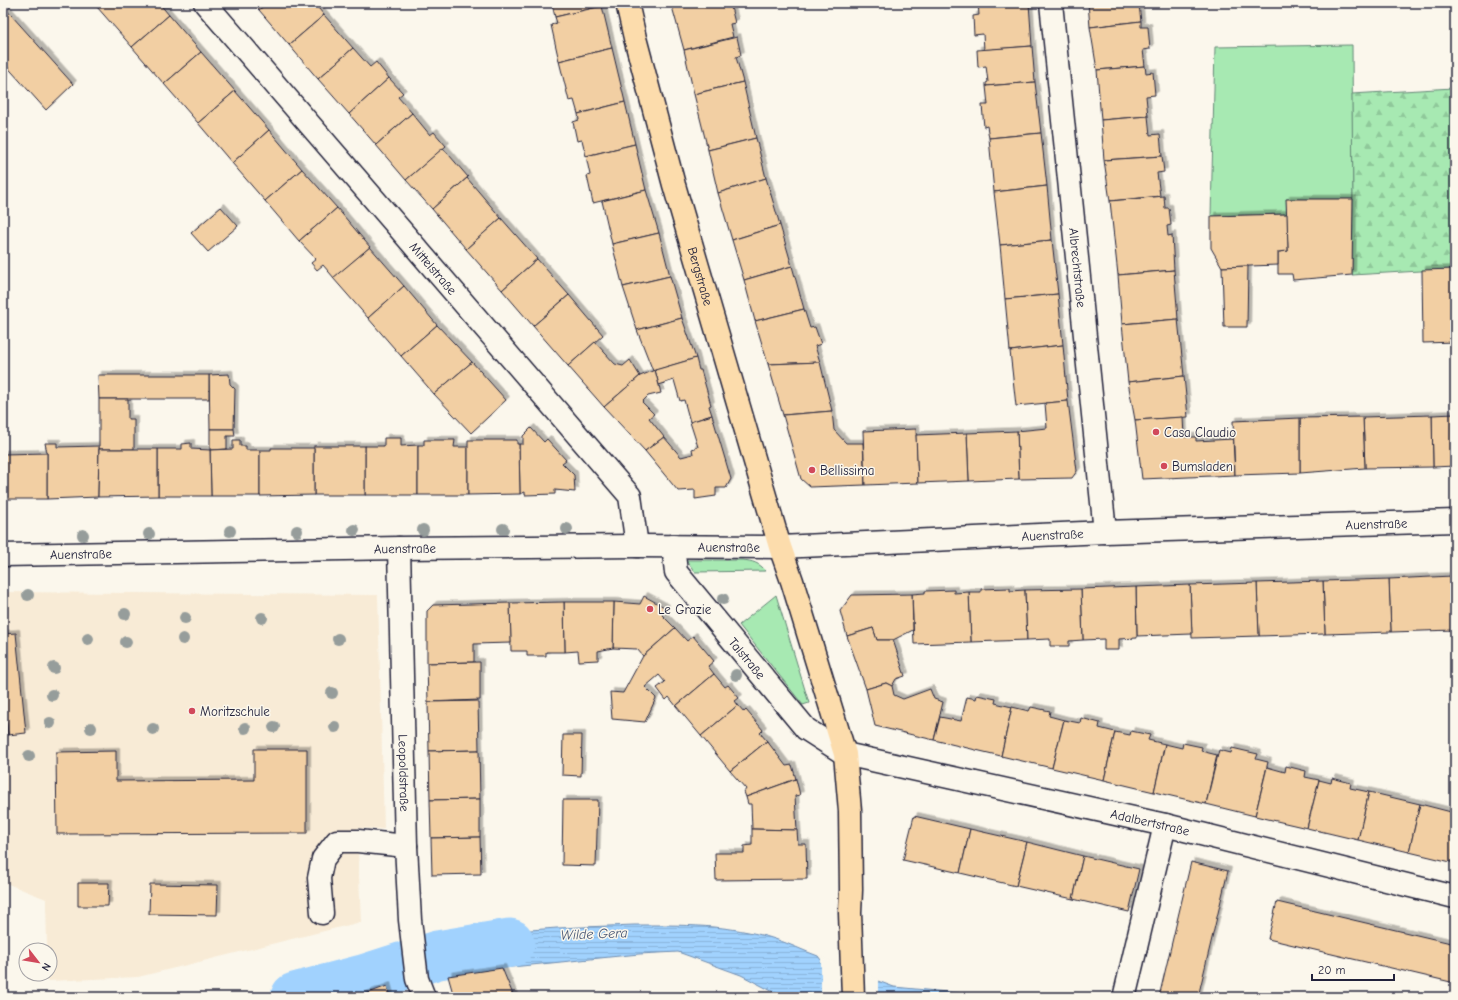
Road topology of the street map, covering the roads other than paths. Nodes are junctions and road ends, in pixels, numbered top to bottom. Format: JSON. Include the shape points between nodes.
{"nodes":[{"id":1,"x":205,"y":3,"type":"edge"},
{"id":2,"x":627,"y":3,"type":"edge"},
{"id":3,"x":1051,"y":3,"type":"edge"},
{"id":4,"x":1455,"y":521,"type":"edge"},
{"id":5,"x":1105,"y":532,"type":"junction"},
{"id":6,"x":637,"y":546,"type":"junction"},
{"id":7,"x":673,"y":546,"type":"junction"},
{"id":8,"x":780,"y":547,"type":"junction"},
{"id":9,"x":399,"y":548,"type":"junction"},
{"id":10,"x":3,"y":555,"type":"edge"},
{"id":11,"x":844,"y":754,"type":"junction"},
{"id":12,"x":1165,"y":825,"type":"junction"},
{"id":13,"x":406,"y":846,"type":"junction"},
{"id":14,"x":1455,"y":897,"type":"edge"},
{"id":15,"x":322,"y":913,"type":"dead end"},
{"id":16,"x":421,"y":988,"type":"edge"},
{"id":17,"x":1125,"y":994,"type":"dead end"},
{"id":18,"x":853,"y":997,"type":"edge"}],
"edges":[{"from":1,"to":6,"type":"street","name":"Mittelstraße","via":[[630,496]]},
{"from":2,"to":8,"type":"main road","name":"Bergstraße","via":[[674,185]]},
{"from":3,"to":5,"type":"street","name":"Albrechtstraße"},
{"from":4,"to":5,"type":"street","name":"Auenstraße"},
{"from":5,"to":8,"type":"street","name":"Auenstraße"},
{"from":6,"to":7,"type":"street","name":"Auenstraße"},
{"from":6,"to":9,"type":"street","name":"Auenstraße"},
{"from":7,"to":8,"type":"street","name":"Auenstraße"},
{"from":7,"to":11,"type":"street","name":"Talstraße","via":[[676,572],[806,729]]},
{"from":8,"to":11,"type":"main road"},
{"from":9,"to":10,"type":"street","name":"Auenstraße"},
{"from":9,"to":13,"type":"street","name":"Leopoldstraße"},
{"from":11,"to":12,"type":"street","name":"Adalbertstraße"},
{"from":11,"to":18,"type":"main road","via":[[850,811]]},
{"from":12,"to":14,"type":"street","name":"Adalbertstraße"},
{"from":12,"to":17,"type":"street"},
{"from":13,"to":15,"type":"street","via":[[336,841],[323,859],[319,878]]},
{"from":13,"to":16,"type":"street","name":"Leopoldstraße","via":[[411,929]]}]}
